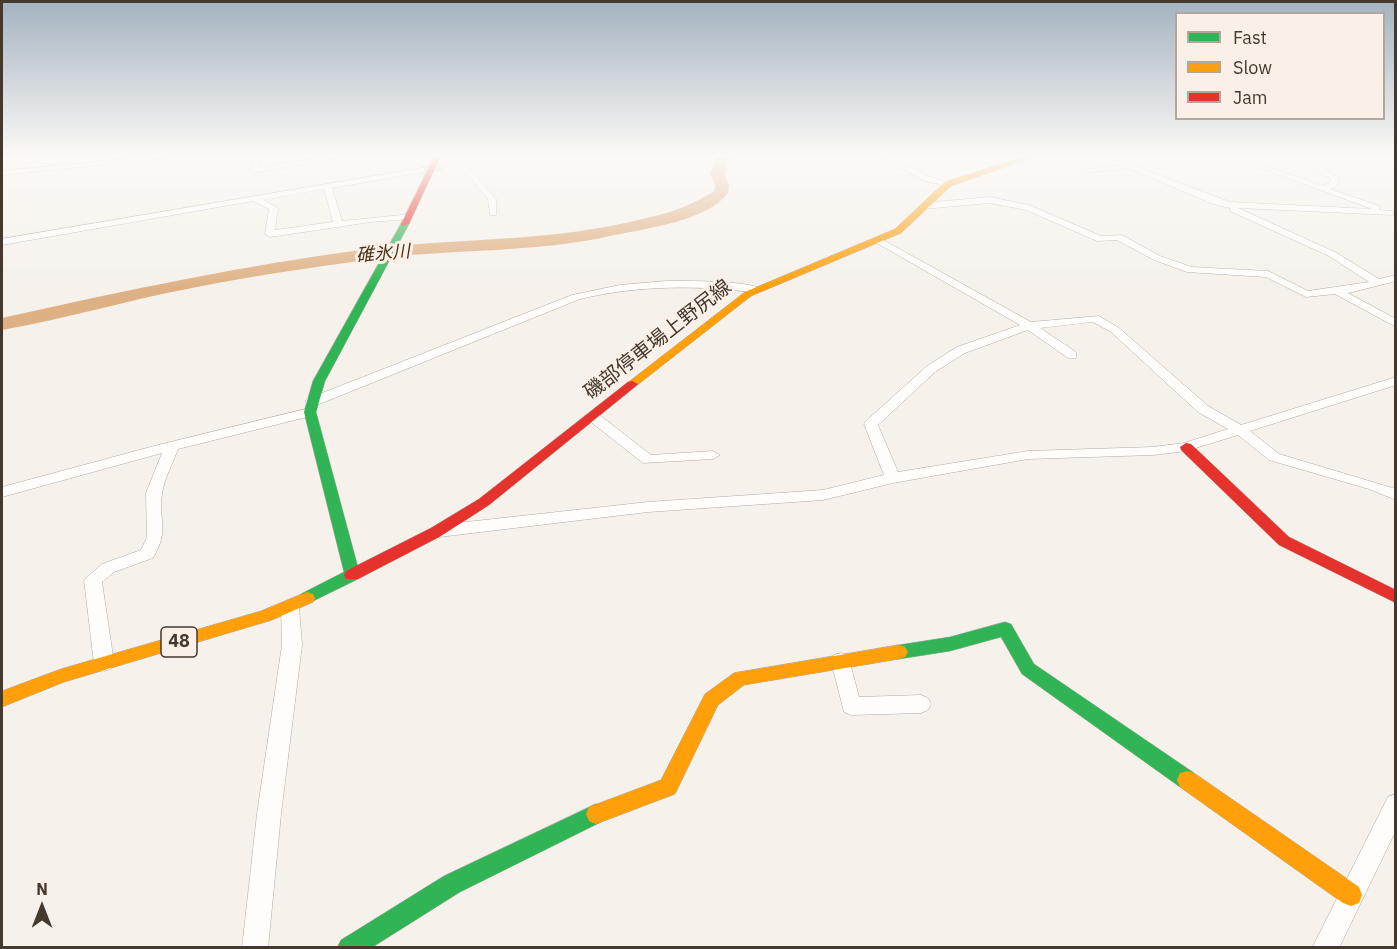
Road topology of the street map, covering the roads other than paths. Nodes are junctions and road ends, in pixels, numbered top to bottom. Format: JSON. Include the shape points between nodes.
{"nodes":[{"id":1,"x":253,"y":199,"type":"edge"},
{"id":2,"x":255,"y":199,"type":"edge"},
{"id":3,"x":331,"y":199,"type":"edge"},
{"id":4,"x":417,"y":199,"type":"edge"},
{"id":5,"x":492,"y":199,"type":"edge"},
{"id":6,"x":930,"y":199,"type":"edge"},
{"id":7,"x":1210,"y":199,"type":"edge"},
{"id":8,"x":1352,"y":199,"type":"edge"},
{"id":9,"x":1216,"y":202,"type":"junction"},
{"id":10,"x":924,"y":206,"type":"junction"},
{"id":11,"x":494,"y":213,"type":"dead end"},
{"id":12,"x":1393,"y":214,"type":"edge"},
{"id":13,"x":408,"y":218,"type":"junction"},
{"id":14,"x":338,"y":224,"type":"junction"},
{"id":15,"x":878,"y":240,"type":"junction"},
{"id":16,"x":2,"y":243,"type":"edge"},
{"id":17,"x":1395,"y":278,"type":"edge"},
{"id":18,"x":1378,"y":282,"type":"junction"},
{"id":19,"x":758,"y":290,"type":"junction"},
{"id":20,"x":1337,"y":291,"type":"junction"},
{"id":21,"x":1395,"y":324,"type":"edge"},
{"id":22,"x":1029,"y":326,"type":"junction"},
{"id":23,"x":1072,"y":355,"type":"dead end"},
{"id":24,"x":1389,"y":382,"type":"edge"},
{"id":25,"x":1395,"y":392,"type":"edge"},
{"id":26,"x":311,"y":407,"type":"junction"},
{"id":27,"x":592,"y":416,"type":"junction"},
{"id":28,"x":1241,"y":431,"type":"junction"},
{"id":29,"x":172,"y":446,"type":"junction"},
{"id":30,"x":1186,"y":447,"type":"junction"},
{"id":31,"x":713,"y":455,"type":"dead end"},
{"id":32,"x":893,"y":478,"type":"junction"},
{"id":33,"x":1395,"y":480,"type":"edge"},
{"id":34,"x":1380,"y":489,"type":"junction"},
{"id":35,"x":2,"y":492,"type":"edge"},
{"id":36,"x":1395,"y":495,"type":"edge"},
{"id":37,"x":436,"y":532,"type":"junction"},
{"id":38,"x":352,"y":575,"type":"junction"},
{"id":39,"x":1395,"y":597,"type":"edge"},
{"id":40,"x":290,"y":607,"type":"junction"},
{"id":41,"x":841,"y":662,"type":"junction"},
{"id":42,"x":104,"y":663,"type":"junction"},
{"id":43,"x":2,"y":699,"type":"edge"},
{"id":44,"x":921,"y":704,"type":"dead end"},
{"id":45,"x":1395,"y":805,"type":"edge"},
{"id":46,"x":1351,"y":895,"type":"junction"},
{"id":47,"x":255,"y":948,"type":"edge"},
{"id":48,"x":349,"y":948,"type":"edge"},
{"id":49,"x":1325,"y":948,"type":"edge"}],
"edges":[{"from":1,"to":16,"type":"street"},
{"from":2,"to":14,"type":"street","via":[[274,208],[270,234]]},
{"from":3,"to":14,"type":"street"},
{"from":4,"to":13,"type":"main road"},
{"from":5,"to":11,"type":"street"},
{"from":6,"to":10,"type":"main road","name":"磯部停車場上野尻線"},
{"from":7,"to":9,"type":"street"},
{"from":8,"to":12,"type":"street"},
{"from":9,"to":12,"type":"street"},
{"from":9,"to":18,"type":"street","via":[[1332,254]]},
{"from":10,"to":15,"type":"main road","name":"磯部停車場上野尻線","via":[[898,231]]},
{"from":10,"to":20,"type":"street","via":[[1001,202],[1033,209],[1100,239],[1119,237],[1157,258],[1191,270],[1268,274],[1306,294]]},
{"from":13,"to":14,"type":"street"},
{"from":13,"to":26,"type":"main road","via":[[319,381]]},
{"from":15,"to":19,"type":"main road","name":"磯部停車場上野尻線"},
{"from":15,"to":22,"type":"street"},
{"from":17,"to":18,"type":"street"},
{"from":18,"to":20,"type":"street"},
{"from":19,"to":26,"type":"street","via":[[638,285],[603,289]]},
{"from":19,"to":27,"type":"main road","name":"磯部停車場上野尻線","via":[[728,308]]},
{"from":20,"to":21,"type":"street"},
{"from":22,"to":23,"type":"street"},
{"from":22,"to":28,"type":"street","via":[[1095,318],[1115,330],[1203,409]]},
{"from":22,"to":32,"type":"street","via":[[961,350],[931,369],[871,424]]},
{"from":24,"to":25,"type":"street"},
{"from":24,"to":28,"type":"street"},
{"from":26,"to":29,"type":"street"},
{"from":26,"to":38,"type":"main road"},
{"from":27,"to":31,"type":"street","via":[[648,460]]},
{"from":27,"to":37,"type":"main road","name":"磯部停車場上野尻線","via":[[484,502]]},
{"from":28,"to":30,"type":"street"},
{"from":28,"to":34,"type":"street","via":[[1274,458]]},
{"from":29,"to":35,"type":"street"},
{"from":29,"to":42,"type":"street","via":[[154,493],[154,537],[147,554],[108,568],[93,580]]},
{"from":30,"to":32,"type":"street","via":[[1028,455]]},
{"from":30,"to":39,"type":"main road","via":[[1284,541]]},
{"from":32,"to":37,"type":"street","via":[[823,495],[648,507]]},
{"from":33,"to":34,"type":"street"},
{"from":34,"to":36,"type":"street"},
{"from":37,"to":38,"type":"main road","name":"磯部停車場上野尻線"},
{"from":38,"to":40,"type":"main road","number":"48"},
{"from":40,"to":42,"type":"main road","number":"48","via":[[239,626]]},
{"from":40,"to":47,"type":"street","via":[[292,645]]},
{"from":41,"to":44,"type":"street","via":[[851,706]]},
{"from":41,"to":46,"type":"main road","via":[[950,644],[1005,630],[1028,669]]},
{"from":41,"to":48,"type":"main road","via":[[740,678],[711,700],[668,787],[610,807],[452,884]]},
{"from":42,"to":43,"type":"main road","number":"48"},
{"from":45,"to":46,"type":"street"},
{"from":46,"to":49,"type":"street"}]}
